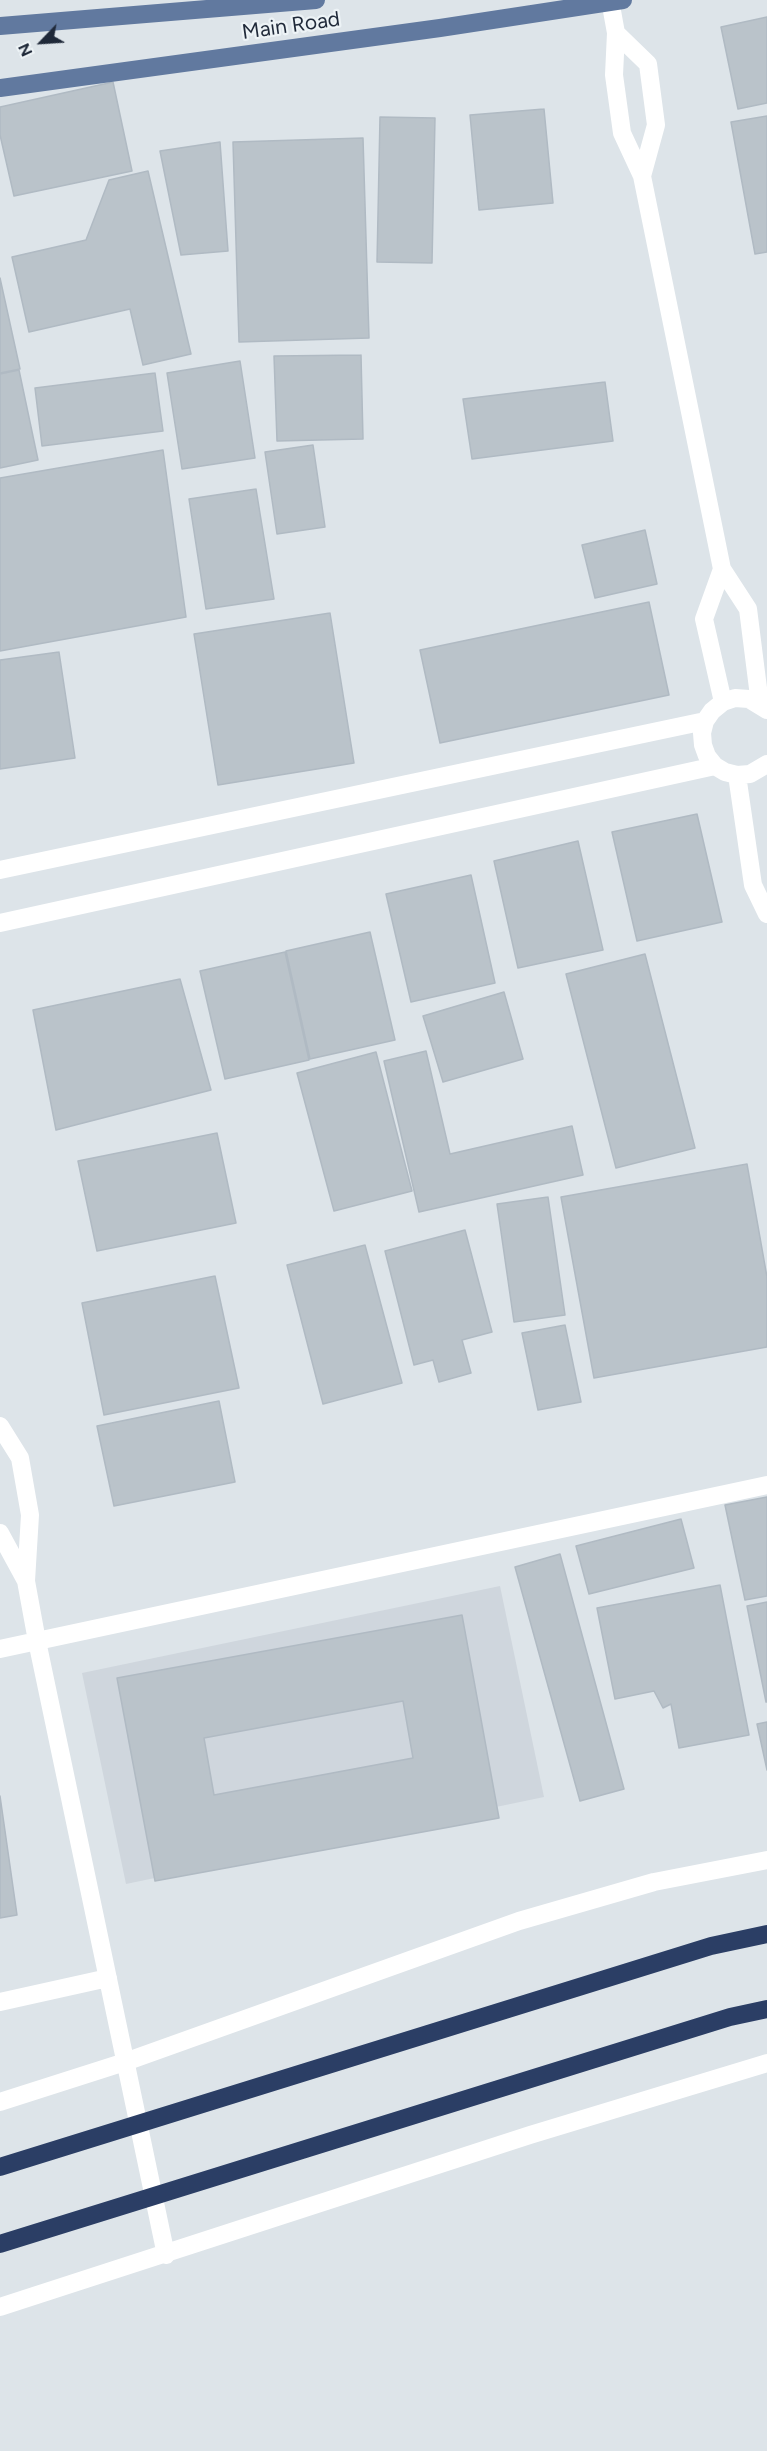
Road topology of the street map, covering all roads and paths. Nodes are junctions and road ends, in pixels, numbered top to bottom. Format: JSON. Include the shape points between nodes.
{"nodes":[{"id":1,"x":316,"y":0,"type":"edge"},
{"id":2,"x":614,"y":1,"type":"edge"},
{"id":3,"x":0,"y":26,"type":"edge"},
{"id":4,"x":616,"y":33,"type":"junction"},
{"id":5,"x":0,"y":88,"type":"edge"},
{"id":6,"x":642,"y":176,"type":"junction"},
{"id":7,"x":722,"y":569,"type":"junction"},
{"id":8,"x":723,"y":702,"type":"junction"},
{"id":9,"x":764,"y":707,"type":"edge"},
{"id":10,"x":705,"y":721,"type":"junction"},
{"id":11,"x":767,"y":764,"type":"edge"},
{"id":12,"x":715,"y":766,"type":"junction"},
{"id":13,"x":737,"y":775,"type":"junction"},
{"id":14,"x":0,"y":870,"type":"edge"},
{"id":15,"x":767,"y":914,"type":"edge"},
{"id":16,"x":0,"y":923,"type":"edge"},
{"id":17,"x":0,"y":1426,"type":"edge"},
{"id":18,"x":767,"y":1485,"type":"edge"},
{"id":19,"x":0,"y":1533,"type":"edge"},
{"id":20,"x":26,"y":1581,"type":"junction"},
{"id":21,"x":37,"y":1641,"type":"junction"},
{"id":22,"x":0,"y":1649,"type":"edge"},
{"id":23,"x":767,"y":1860,"type":"edge"},
{"id":24,"x":767,"y":1934,"type":"edge"},
{"id":25,"x":108,"y":1978,"type":"junction"},
{"id":26,"x":0,"y":2002,"type":"edge"},
{"id":27,"x":767,"y":2009,"type":"edge"},
{"id":28,"x":125,"y":2062,"type":"junction"},
{"id":29,"x":767,"y":2063,"type":"edge"},
{"id":30,"x":0,"y":2102,"type":"edge"},
{"id":31,"x":0,"y":2167,"type":"edge"},
{"id":32,"x":0,"y":2244,"type":"edge"},
{"id":33,"x":166,"y":2255,"type":"junction"},
{"id":34,"x":0,"y":2307,"type":"edge"}],
"edges":[{"from":1,"to":3,"type":"main road","name":"Main Road"},
{"from":2,"to":4,"type":"street"},
{"from":2,"to":5,"type":"main road","name":"Main Road"},
{"from":4,"to":6,"type":"street","via":[[614,75],[622,133]]},
{"from":4,"to":6,"type":"street","via":[[648,64],[656,125]]},
{"from":6,"to":7,"type":"street"},
{"from":7,"to":8,"type":"street","via":[[704,619]]},
{"from":7,"to":9,"type":"street","via":[[748,609]]},
{"from":8,"to":9,"type":"street","via":[[749,699]]},
{"from":8,"to":10,"type":"street"},
{"from":10,"to":12,"type":"street","via":[[703,745]]},
{"from":10,"to":14,"type":"street"},
{"from":11,"to":13,"type":"street","via":[[761,770]]},
{"from":12,"to":13,"type":"street"},
{"from":12,"to":16,"type":"street"},
{"from":13,"to":15,"type":"street","via":[[753,885]]},
{"from":17,"to":20,"type":"street","via":[[20,1458],[30,1515]]},
{"from":18,"to":21,"type":"street"},
{"from":19,"to":20,"type":"street"},
{"from":20,"to":21,"type":"street"},
{"from":21,"to":22,"type":"street"},
{"from":21,"to":25,"type":"street"},
{"from":23,"to":28,"type":"street","via":[[654,1882],[519,1921]]},
{"from":24,"to":31,"type":"highway","via":[[711,1946]]},
{"from":25,"to":26,"type":"street"},
{"from":25,"to":28,"type":"street"},
{"from":27,"to":32,"type":"highway","via":[[730,2017]]},
{"from":28,"to":30,"type":"street"},
{"from":28,"to":33,"type":"street"},
{"from":29,"to":33,"type":"street","via":[[530,2135]]},
{"from":33,"to":34,"type":"street"}]}
